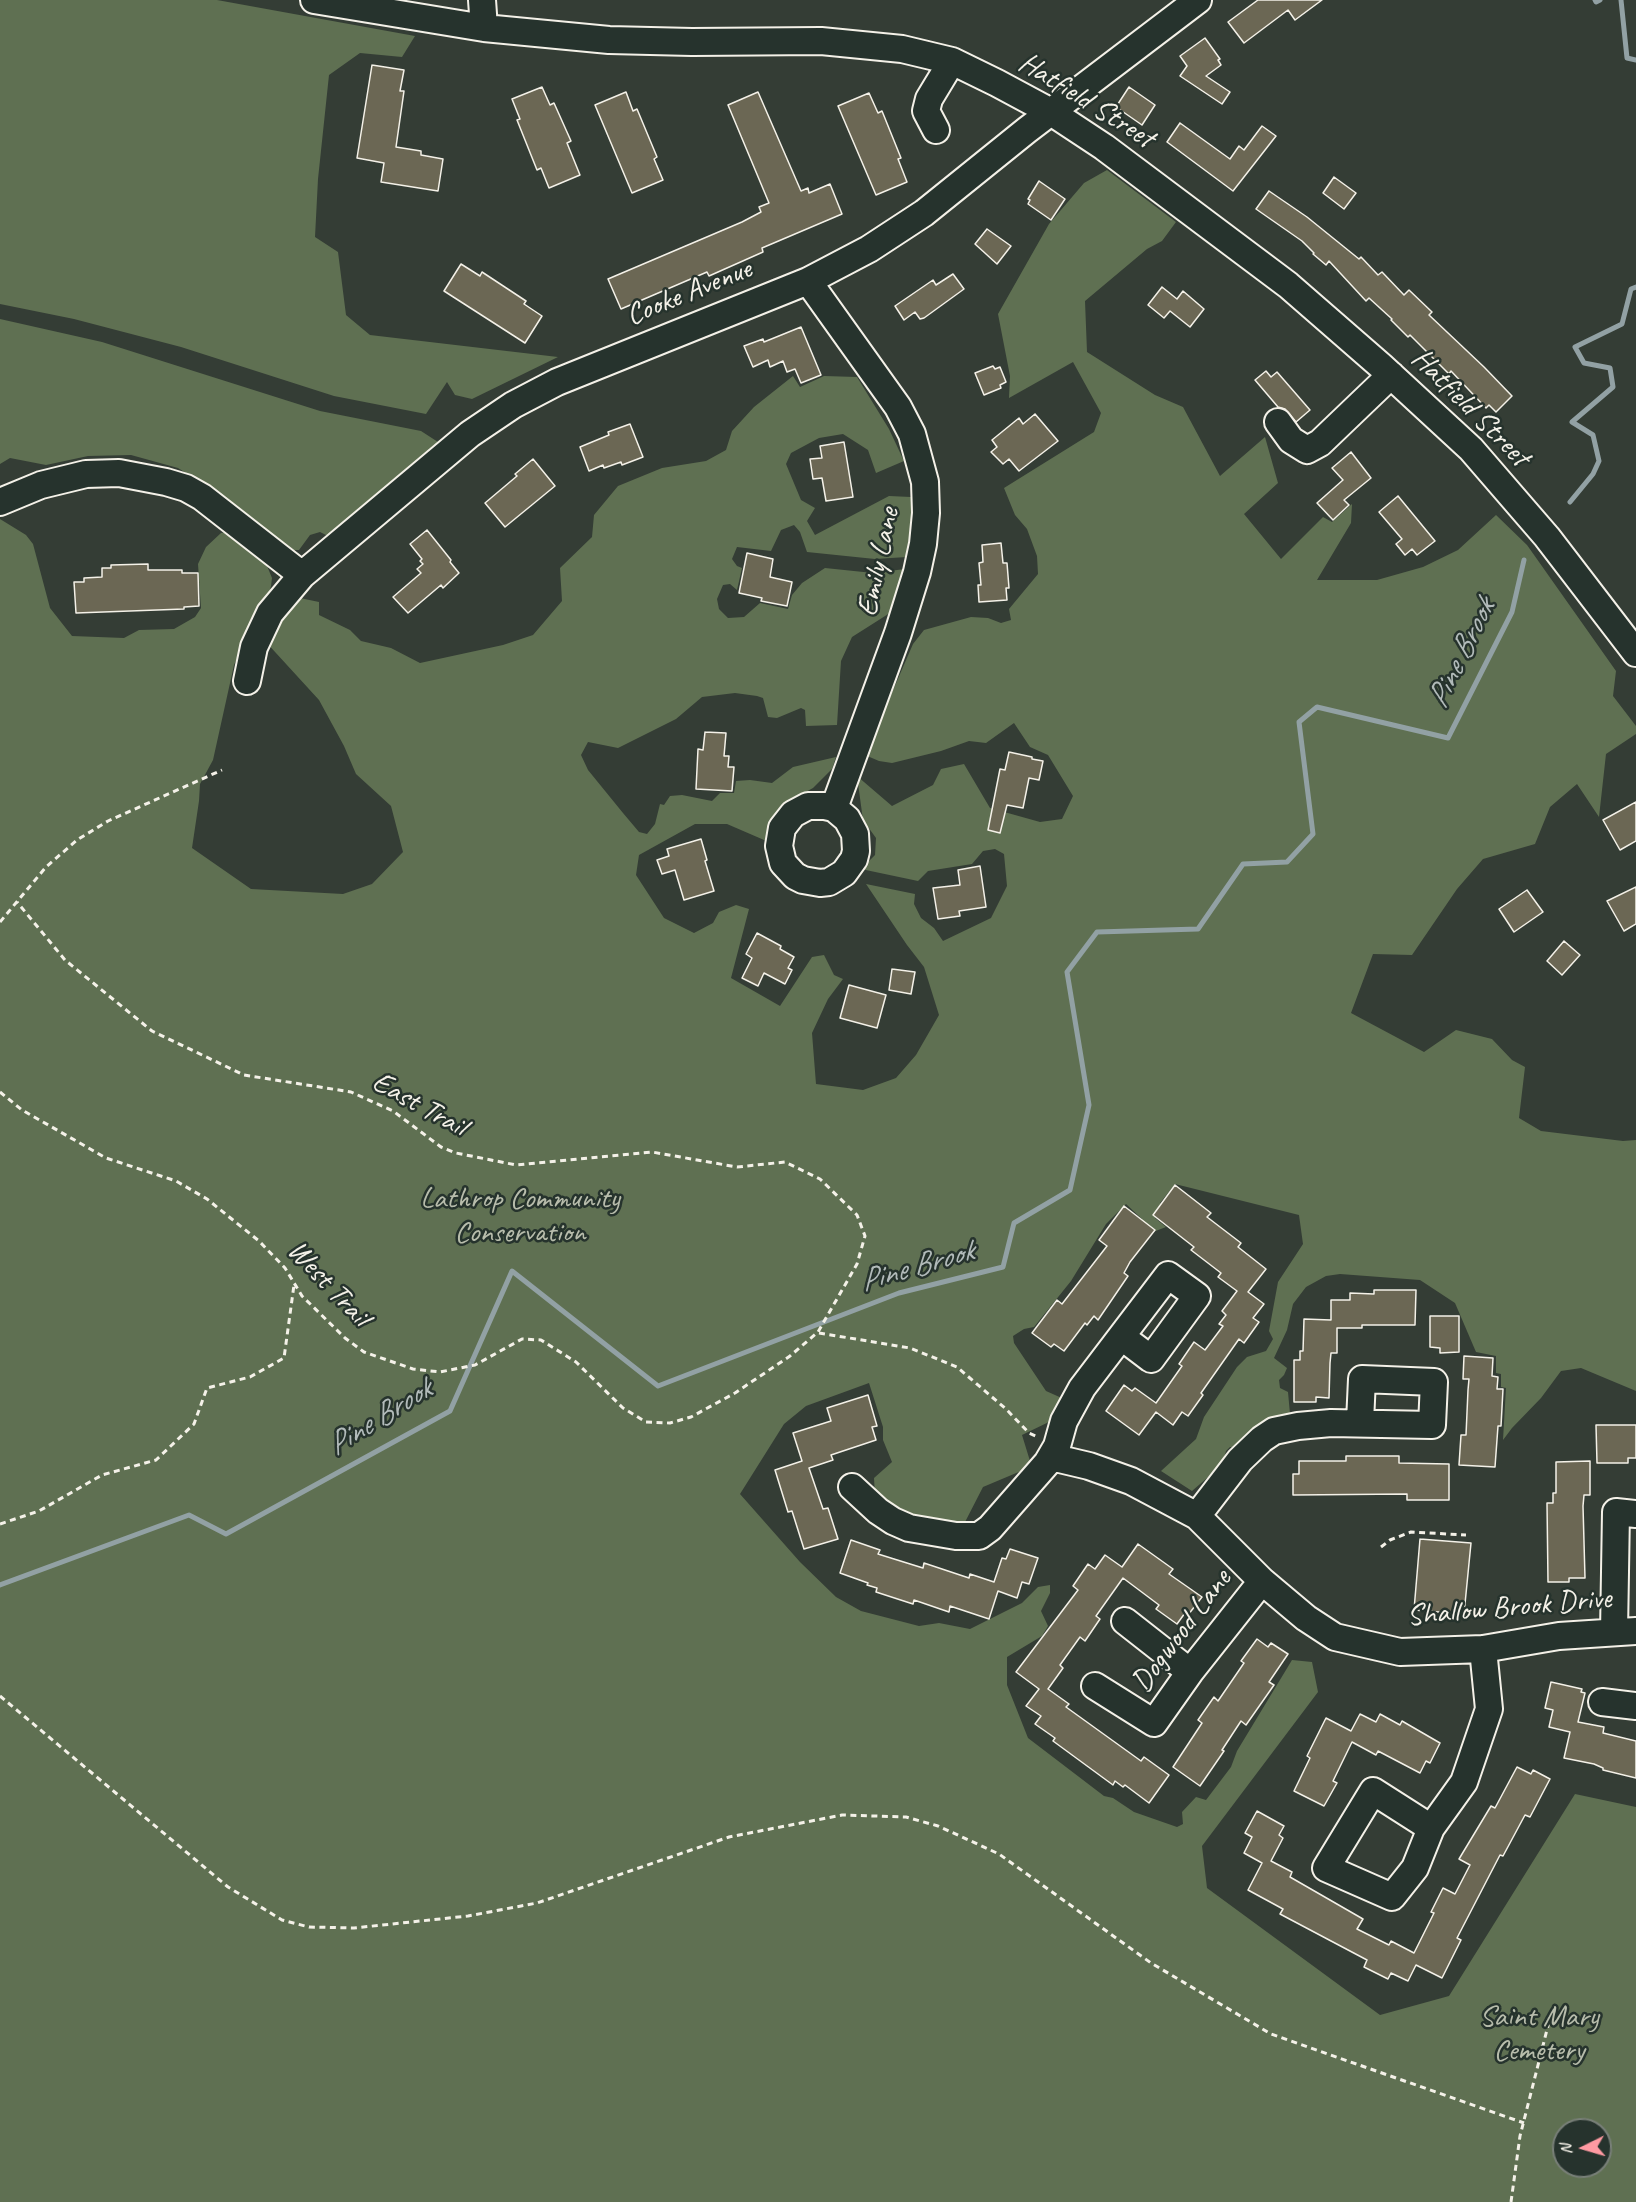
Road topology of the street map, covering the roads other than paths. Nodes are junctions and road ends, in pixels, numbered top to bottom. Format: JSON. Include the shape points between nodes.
{"nodes":[{"id":1,"x":314,"y":0,"type":"edge"},
{"id":2,"x":482,"y":0,"type":"edge"},
{"id":3,"x":1198,"y":0,"type":"edge"},
{"id":4,"x":484,"y":28,"type":"junction"},
{"id":5,"x":952,"y":61,"type":"junction"},
{"id":6,"x":1052,"y":112,"type":"junction"},
{"id":7,"x":936,"y":130,"type":"dead end"},
{"id":8,"x":807,"y":281,"type":"junction"},
{"id":9,"x":1391,"y":375,"type":"junction"},
{"id":10,"x":1278,"y":422,"type":"dead end"},
{"id":11,"x":0,"y":502,"type":"edge"},
{"id":12,"x":302,"y":575,"type":"junction"},
{"id":13,"x":1636,"y":652,"type":"edge"},
{"id":14,"x":247,"y":681,"type":"dead end"},
{"id":15,"x":834,"y":808,"type":"dead end"},
{"id":16,"x":1122,"y":1337,"type":"dead end"},
{"id":17,"x":1360,"y":1422,"type":"dead end"},
{"id":18,"x":1047,"y":1448,"type":"junction"},
{"id":19,"x":852,"y":1487,"type":"dead end"},
{"id":20,"x":1636,"y":1514,"type":"edge"},
{"id":21,"x":1197,"y":1516,"type":"junction"},
{"id":22,"x":1262,"y":1581,"type":"junction"},
{"id":23,"x":1125,"y":1621,"type":"dead end"},
{"id":24,"x":1625,"y":1631,"type":"edge"},
{"id":25,"x":1483,"y":1649,"type":"junction"},
{"id":26,"x":1190,"y":1672,"type":"junction"},
{"id":27,"x":1095,"y":1686,"type":"dead end"},
{"id":28,"x":1602,"y":1702,"type":"dead end"},
{"id":29,"x":1636,"y":1706,"type":"edge"},
{"id":30,"x":1431,"y":1828,"type":"dead end"}],
"edges":[{"from":1,"to":4,"type":"street","name":"Hatfield Street"},
{"from":2,"to":4,"type":"street"},
{"from":3,"to":6,"type":"street","name":"Cooke Avenue"},
{"from":4,"to":5,"type":"street","name":"Hatfield Street","via":[[609,40],[820,41],[902,49]]},
{"from":5,"to":6,"type":"street","name":"Hatfield Street"},
{"from":5,"to":7,"type":"street","via":[[928,99],[926,111]]},
{"from":6,"to":8,"type":"street","name":"Cooke Avenue","via":[[924,213],[869,249]]},
{"from":6,"to":9,"type":"street","name":"Hatfield Street","via":[[1288,285]]},
{"from":8,"to":12,"type":"street","name":"Cooke Avenue","via":[[557,382],[513,405],[470,434]]},
{"from":8,"to":15,"type":"street","name":"Emily Lane","via":[[898,407],[912,434],[925,482],[926,513],[917,572]]},
{"from":9,"to":10,"type":"street","via":[[1320,443],[1307,450],[1292,440]]},
{"from":9,"to":13,"type":"street","name":"Hatfield Street","via":[[1471,449]]},
{"from":11,"to":12,"type":"street","via":[[41,485],[86,474],[119,473],[166,482],[202,497]]},
{"from":12,"to":14,"type":"street","name":"Cooke Avenue","via":[[270,613],[254,647]]},
{"from":16,"to":18,"type":"street","via":[[1092,1372]]},
{"from":17,"to":21,"type":"street","via":[[1310,1424],[1274,1431],[1240,1460]]},
{"from":18,"to":19,"type":"street","via":[[990,1528],[979,1536],[909,1528],[878,1511]]},
{"from":18,"to":21,"type":"street","name":"Shallow Brook Drive","via":[[1131,1481]]},
{"from":20,"to":24,"type":"street","via":[[1616,1512]]},
{"from":21,"to":22,"type":"street","name":"Shallow Brook Drive"},
{"from":22,"to":25,"type":"street","name":"Shallow Brook Drive","via":[[1335,1637],[1400,1652]]},
{"from":22,"to":26,"type":"street","name":"Dogwood Lane"},
{"from":23,"to":26,"type":"street"},
{"from":24,"to":25,"type":"street","name":"Shallow Brook Drive","via":[[1559,1636]]},
{"from":25,"to":30,"type":"street","via":[[1489,1709],[1464,1782]]},
{"from":26,"to":27,"type":"street","name":"Dogwood Lane","via":[[1154,1723]]},
{"from":28,"to":29,"type":"street"}]}
